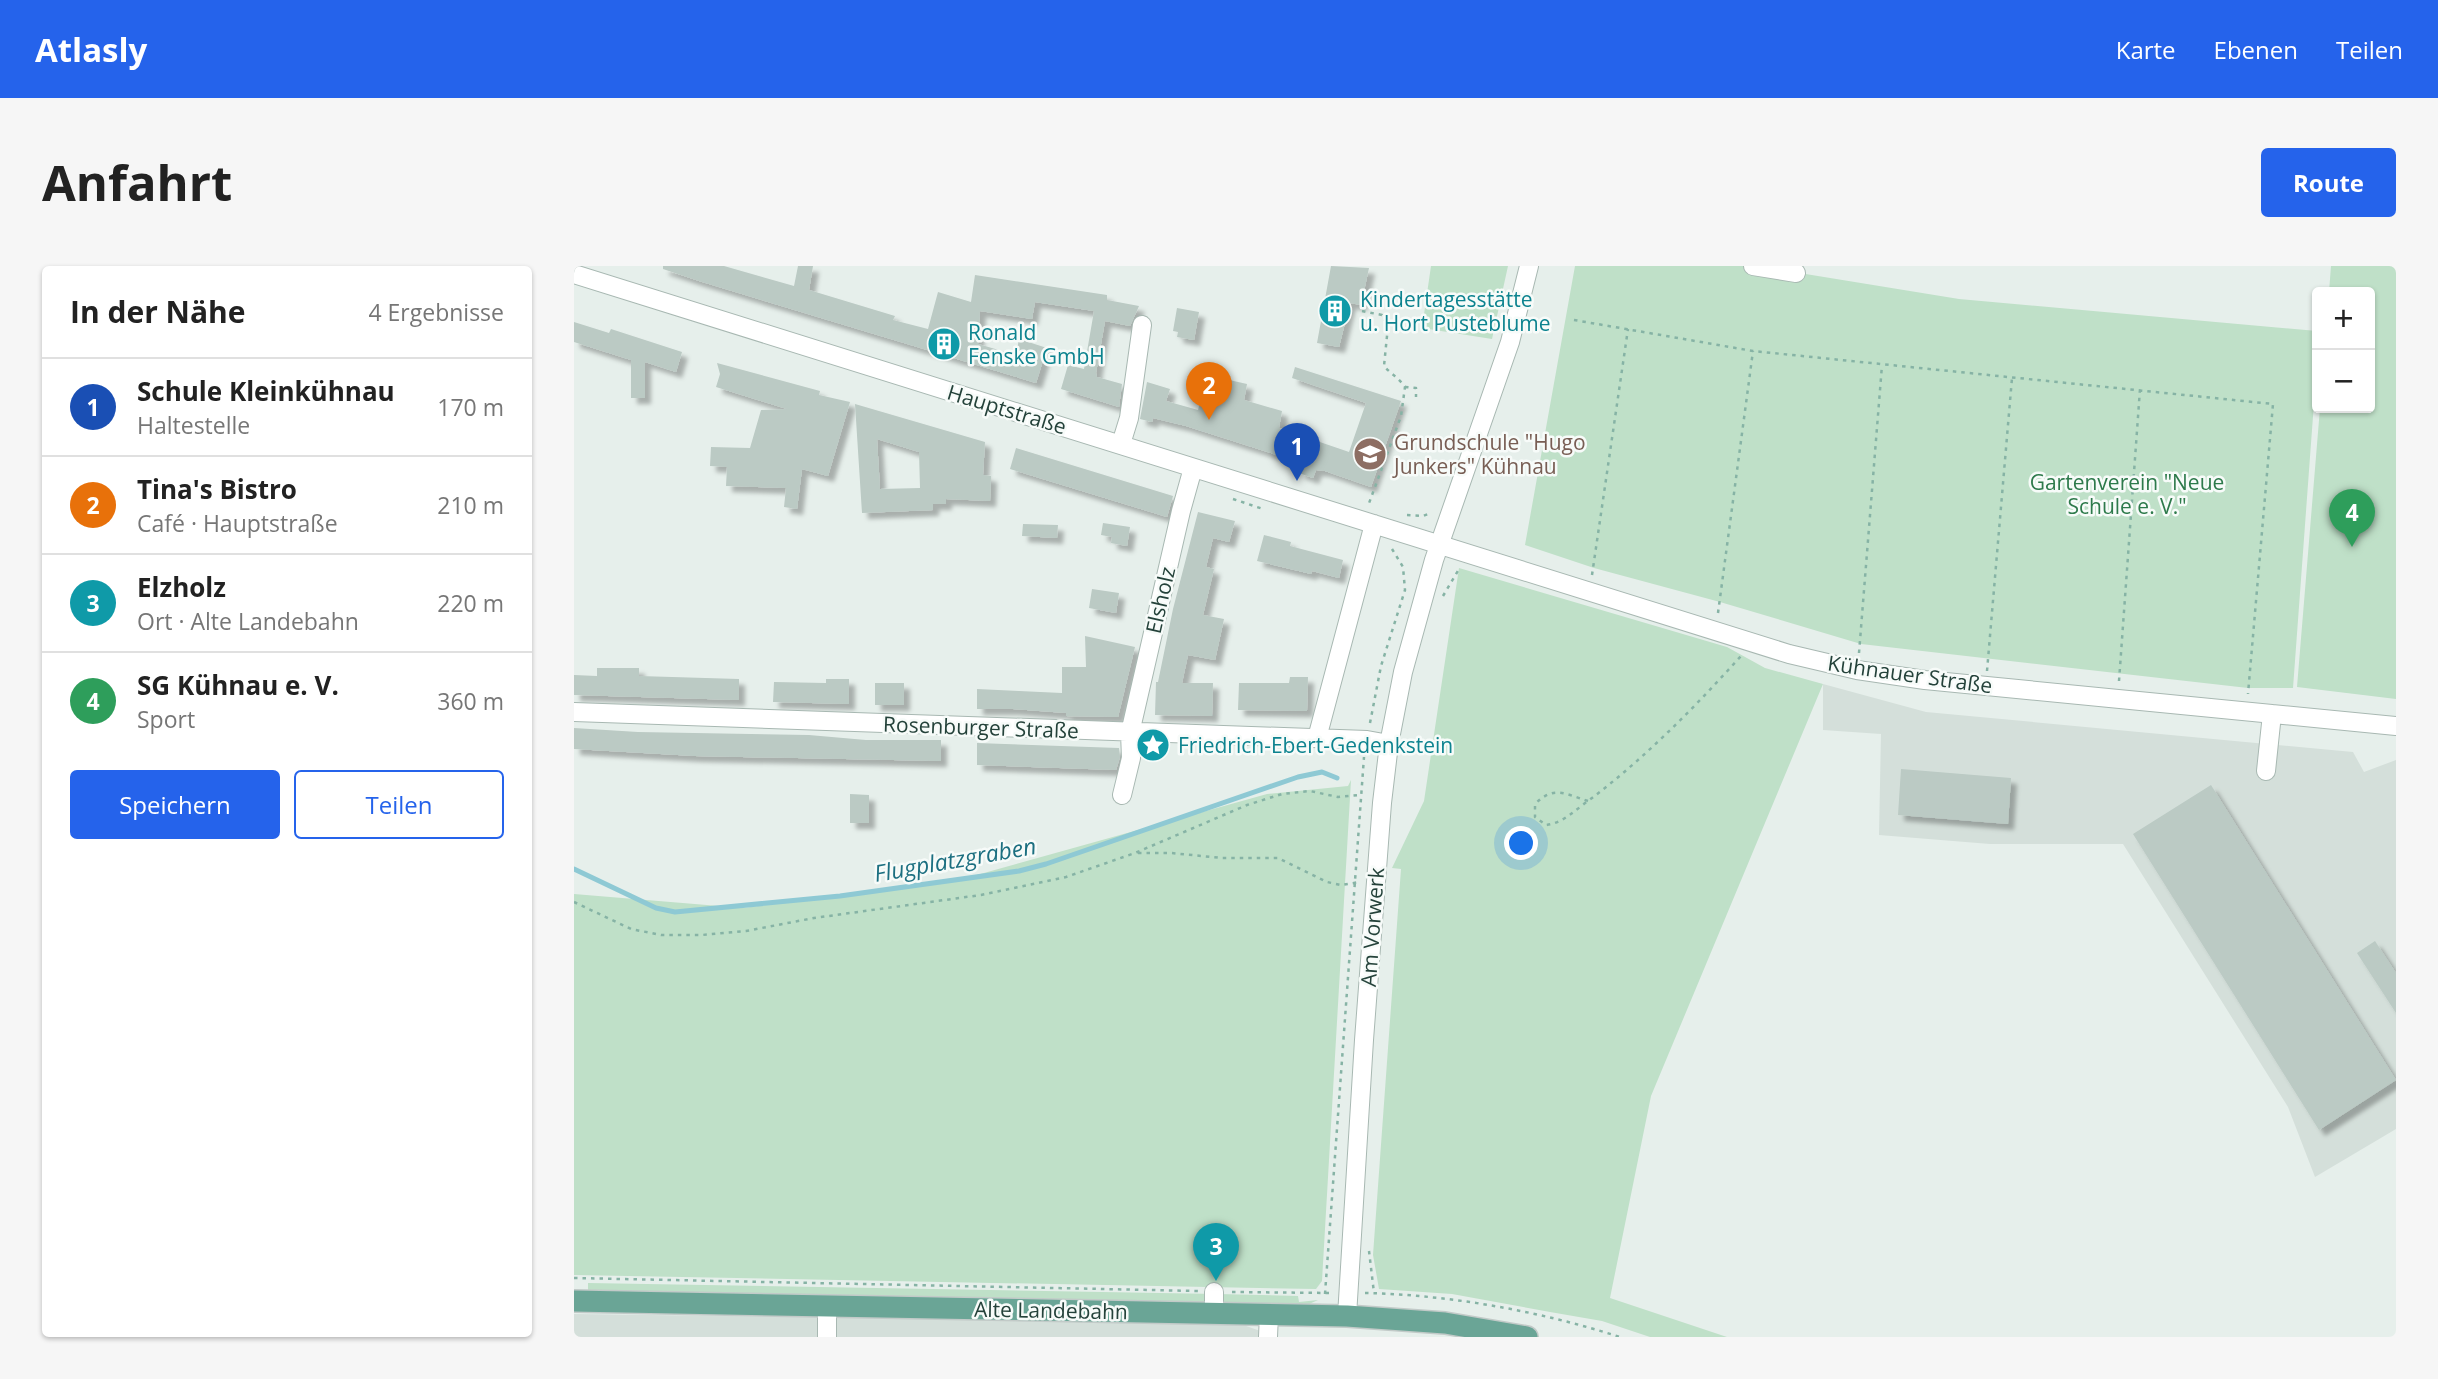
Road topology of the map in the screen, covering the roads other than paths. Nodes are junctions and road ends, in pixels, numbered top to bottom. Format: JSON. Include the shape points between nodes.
{"nodes":[{"id":1,"x":1530,"y":266,"type":"edge"},
{"id":2,"x":1753,"y":266,"type":"edge"},
{"id":3,"x":1796,"y":273,"type":"dead end"},
{"id":4,"x":574,"y":274,"type":"edge"},
{"id":5,"x":1142,"y":325,"type":"dead end"},
{"id":6,"x":1121,"y":444,"type":"junction"},
{"id":7,"x":1193,"y":468,"type":"junction"},
{"id":8,"x":1374,"y":524,"type":"junction"},
{"id":9,"x":1439,"y":545,"type":"junction"},
{"id":10,"x":574,"y":712,"type":"edge"},
{"id":11,"x":2272,"y":714,"type":"junction"},
{"id":12,"x":2396,"y":726,"type":"edge"},
{"id":13,"x":1130,"y":733,"type":"junction"},
{"id":14,"x":1317,"y":738,"type":"junction"},
{"id":15,"x":1389,"y":744,"type":"junction"},
{"id":16,"x":2266,"y":771,"type":"dead end"},
{"id":17,"x":1122,"y":796,"type":"dead end"},
{"id":18,"x":574,"y":1301,"type":"edge"},
{"id":19,"x":827,"y":1307,"type":"junction"},
{"id":20,"x":1269,"y":1314,"type":"junction"},
{"id":21,"x":1348,"y":1316,"type":"junction"},
{"id":22,"x":827,"y":1337,"type":"edge"},
{"id":23,"x":1268,"y":1337,"type":"edge"},
{"id":24,"x":1527,"y":1337,"type":"edge"}],
"edges":[{"from":1,"to":9,"type":"street","name":"Am Vorwerk","via":[[1510,342]]},
{"from":2,"to":3,"type":"street"},
{"from":4,"to":6,"type":"street","name":"Hauptstraße"},
{"from":5,"to":6,"type":"street"},
{"from":6,"to":7,"type":"street","name":"Hauptstraße"},
{"from":7,"to":8,"type":"street","name":"Hauptstraße"},
{"from":7,"to":13,"type":"street","name":"Elsholz"},
{"from":8,"to":9,"type":"street","name":"Hauptstraße"},
{"from":8,"to":14,"type":"street"},
{"from":9,"to":11,"type":"street","name":"Kühnauer Straße","via":[[1752,643],[1857,670]]},
{"from":9,"to":15,"type":"street","name":"Am Vorwerk","via":[[1403,672]]},
{"from":10,"to":13,"type":"street","name":"Rosenburger Straße"},
{"from":11,"to":12,"type":"street","name":"Kühnauer Straße"},
{"from":11,"to":16,"type":"street"},
{"from":13,"to":14,"type":"street","name":"Rosenburger Straße"},
{"from":13,"to":17,"type":"street","name":"Elsholz","via":[[1131,758]]},
{"from":14,"to":15,"type":"street","name":"Rosenburger Straße"},
{"from":15,"to":21,"type":"street","name":"Am Vorwerk"},
{"from":18,"to":19,"type":"main road","name":"Alte Landebahn"},
{"from":19,"to":20,"type":"main road","name":"Alte Landebahn","via":[[1214,1302]]},
{"from":19,"to":22,"type":"street"},
{"from":20,"to":21,"type":"main road","name":"Alte Landebahn"},
{"from":20,"to":23,"type":"street"},
{"from":21,"to":24,"type":"main road","name":"Alte Landebahn","via":[[1445,1323]]}]}
